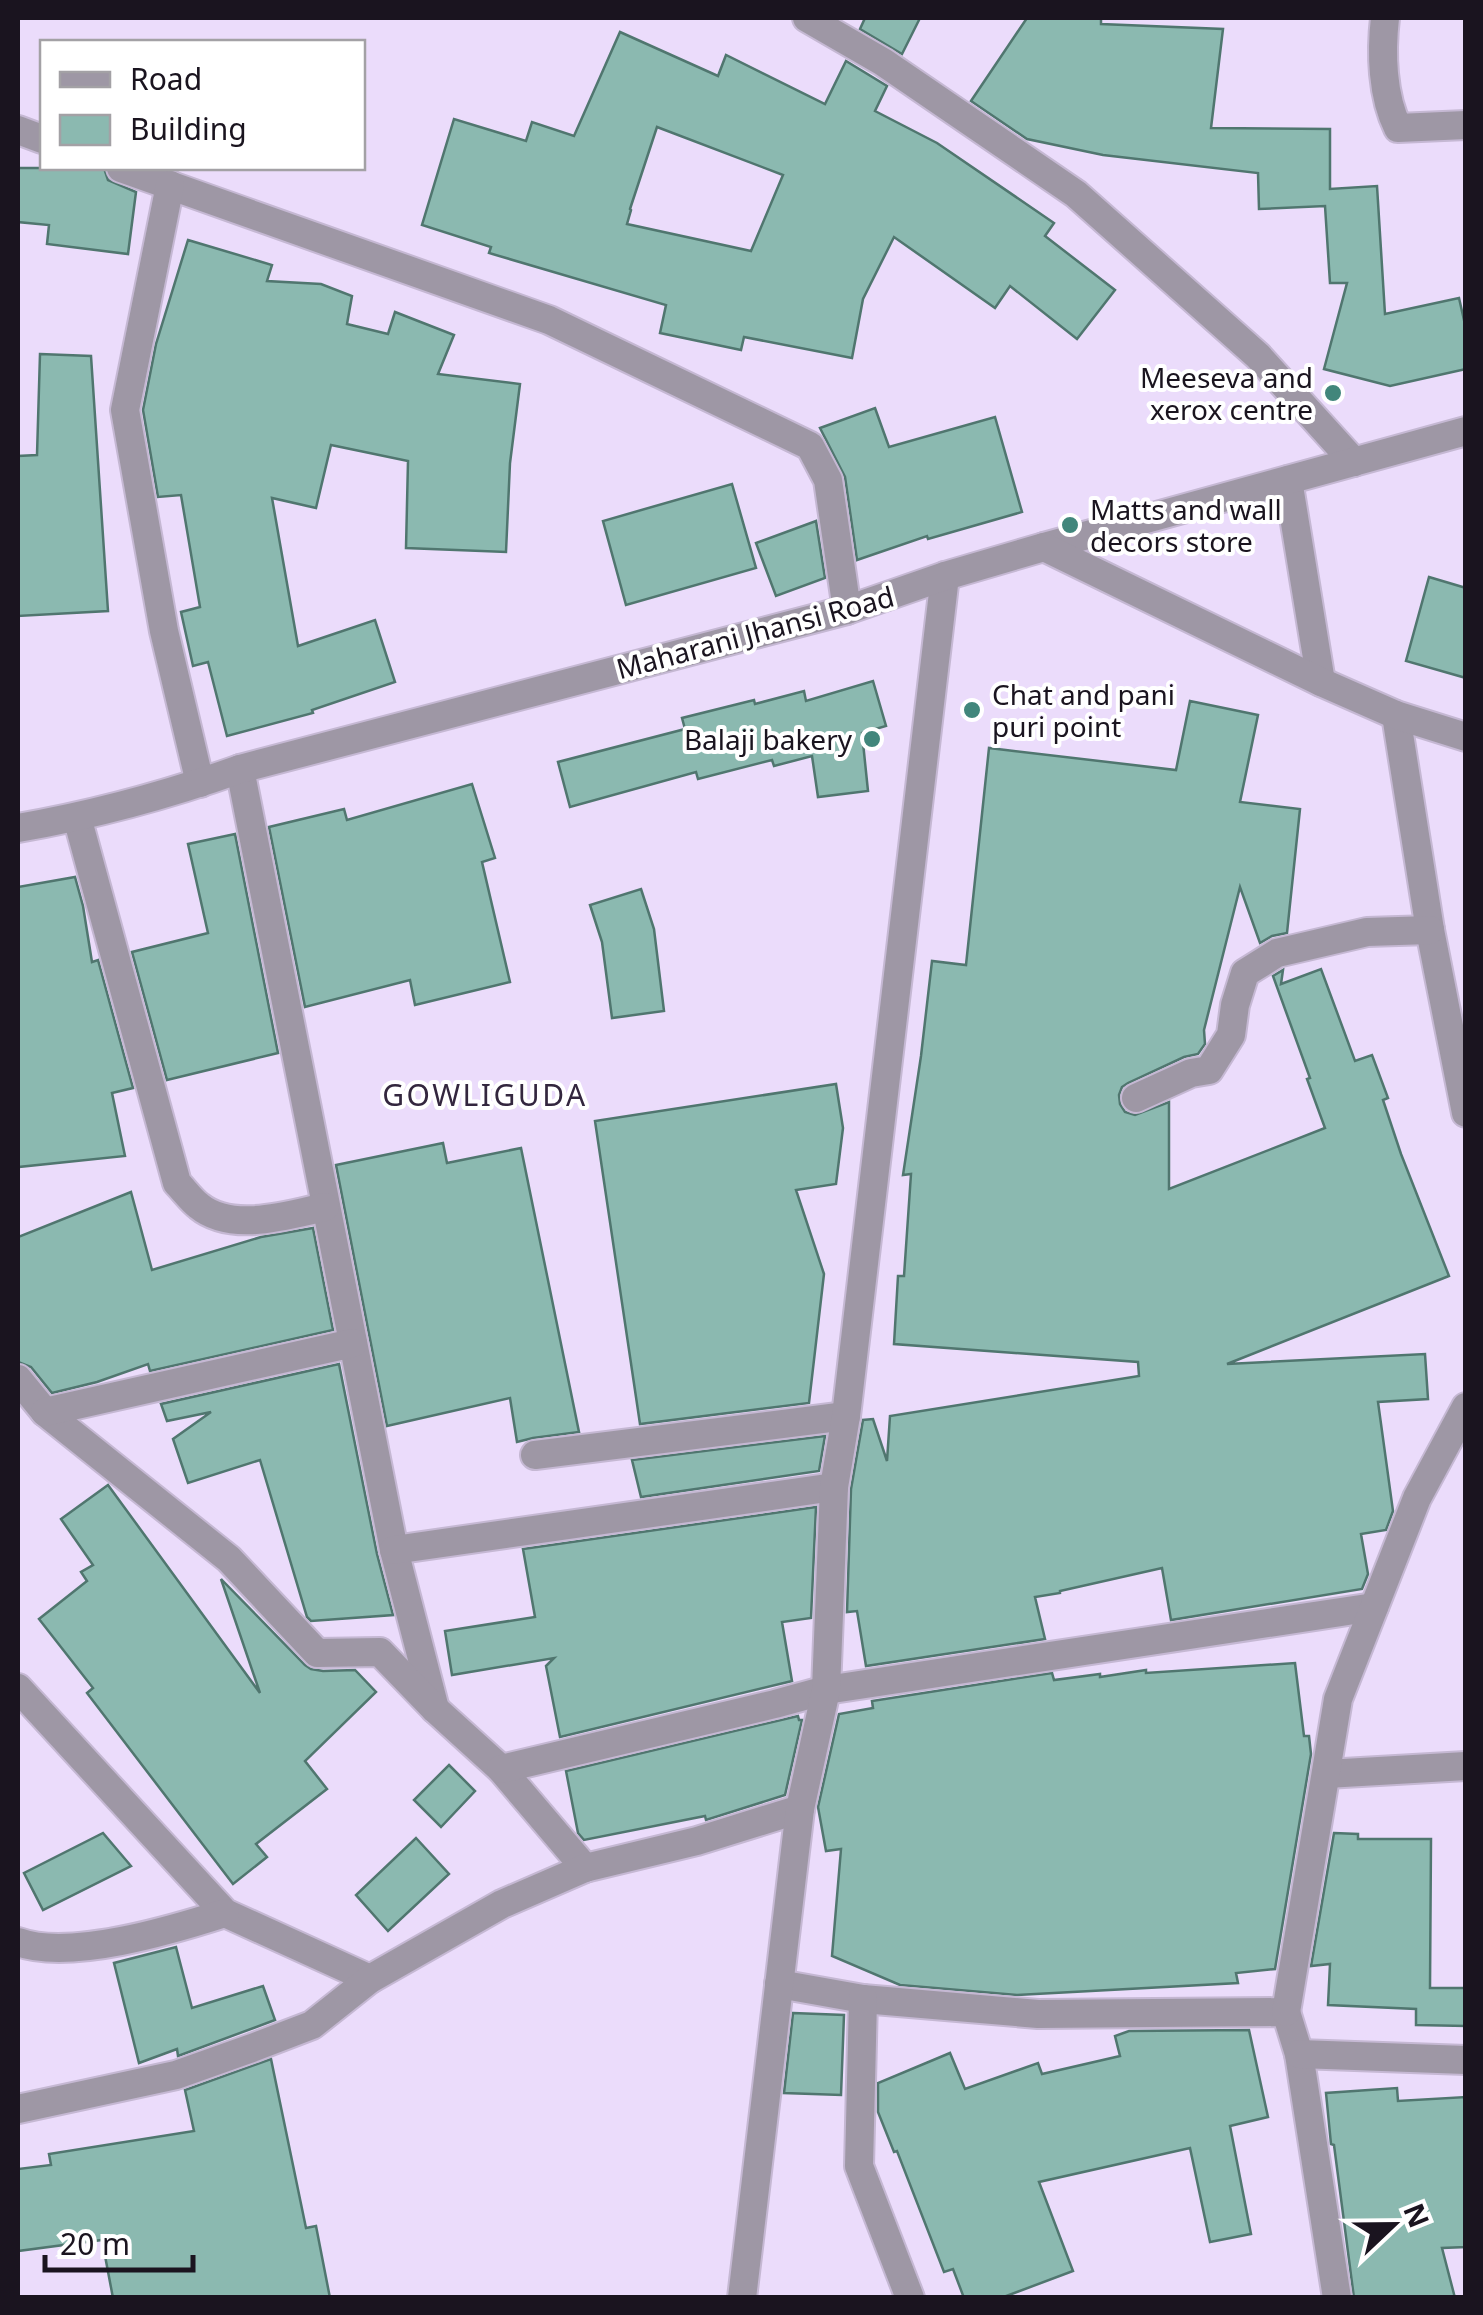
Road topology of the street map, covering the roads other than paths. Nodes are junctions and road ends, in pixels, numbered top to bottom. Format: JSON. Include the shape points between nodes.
{"nodes":[{"id":1,"x":807,"y":18,"type":"edge"},
{"id":2,"x":1385,"y":18,"type":"edge"},
{"id":3,"x":1466,"y":126,"type":"edge"},
{"id":4,"x":128,"y":170,"type":"edge"},
{"id":5,"x":170,"y":185,"type":"junction"},
{"id":6,"x":1466,"y":431,"type":"edge"},
{"id":7,"x":1354,"y":462,"type":"junction"},
{"id":8,"x":1288,"y":480,"type":"junction"},
{"id":9,"x":1044,"y":547,"type":"junction"},
{"id":10,"x":945,"y":576,"type":"junction"},
{"id":11,"x":847,"y":610,"type":"junction"},
{"id":12,"x":1321,"y":682,"type":"junction"},
{"id":13,"x":1396,"y":715,"type":"junction"},
{"id":14,"x":1466,"y":737,"type":"edge"},
{"id":15,"x":240,"y":768,"type":"junction"},
{"id":16,"x":200,"y":783,"type":"junction"},
{"id":17,"x":77,"y":818,"type":"junction"},
{"id":18,"x":18,"y":828,"type":"edge"},
{"id":19,"x":1430,"y":930,"type":"junction"},
{"id":20,"x":1136,"y":1098,"type":"dead end"},
{"id":21,"x":1466,"y":1113,"type":"edge"},
{"id":22,"x":325,"y":1207,"type":"junction"},
{"id":23,"x":353,"y":1343,"type":"junction"},
{"id":24,"x":18,"y":1379,"type":"edge"},
{"id":25,"x":1466,"y":1407,"type":"edge"},
{"id":26,"x":45,"y":1412,"type":"junction"},
{"id":27,"x":846,"y":1416,"type":"junction"},
{"id":28,"x":535,"y":1454,"type":"dead end"},
{"id":29,"x":834,"y":1488,"type":"junction"},
{"id":30,"x":394,"y":1550,"type":"junction"},
{"id":31,"x":1374,"y":1607,"type":"junction"},
{"id":32,"x":18,"y":1688,"type":"edge"},
{"id":33,"x":826,"y":1690,"type":"junction"},
{"id":34,"x":435,"y":1708,"type":"junction"},
{"id":35,"x":1466,"y":1766,"type":"edge"},
{"id":36,"x":501,"y":1768,"type":"junction"},
{"id":37,"x":1326,"y":1774,"type":"junction"},
{"id":38,"x":800,"y":1809,"type":"junction"},
{"id":39,"x":585,"y":1868,"type":"junction"},
{"id":40,"x":225,"y":1913,"type":"junction"},
{"id":41,"x":18,"y":1942,"type":"edge"},
{"id":42,"x":370,"y":1979,"type":"junction"},
{"id":43,"x":779,"y":1984,"type":"junction"},
{"id":44,"x":864,"y":1999,"type":"junction"},
{"id":45,"x":1286,"y":2012,"type":"junction"},
{"id":46,"x":1299,"y":2054,"type":"junction"},
{"id":47,"x":1466,"y":2060,"type":"edge"},
{"id":48,"x":18,"y":2109,"type":"edge"},
{"id":49,"x":742,"y":2298,"type":"edge"},
{"id":50,"x":910,"y":2298,"type":"edge"},
{"id":51,"x":1336,"y":2298,"type":"edge"}],
"edges":[{"from":1,"to":7,"type":"street","via":[[1076,194],[1258,356]]},
{"from":2,"to":3,"type":"street","via":[[1389,111],[1398,128]]},
{"from":4,"to":5,"type":"street"},
{"from":5,"to":11,"type":"street","via":[[548,320],[810,446],[828,480]]},
{"from":5,"to":16,"type":"street","via":[[126,410],[164,631]]},
{"from":6,"to":7,"type":"street","name":"Maharani Jhansi Road"},
{"from":7,"to":8,"type":"street","name":"Maharani Jhansi Road"},
{"from":8,"to":9,"type":"street","name":"Maharani Jhansi Road"},
{"from":8,"to":12,"type":"street"},
{"from":9,"to":10,"type":"street","name":"Maharani Jhansi Road"},
{"from":9,"to":12,"type":"street"},
{"from":10,"to":11,"type":"street","name":"Maharani Jhansi Road"},
{"from":10,"to":27,"type":"street"},
{"from":11,"to":15,"type":"street","name":"Maharani Jhansi Road"},
{"from":12,"to":13,"type":"street"},
{"from":13,"to":14,"type":"street"},
{"from":13,"to":19,"type":"street"},
{"from":15,"to":16,"type":"street","name":"Maharani Jhansi Road"},
{"from":15,"to":22,"type":"street"},
{"from":16,"to":17,"type":"street","name":"Maharani Jhansi Road"},
{"from":17,"to":18,"type":"street","name":"Maharani Jhansi Road"},
{"from":17,"to":22,"type":"street","via":[[177,1183],[201,1208],[227,1220]]},
{"from":19,"to":20,"type":"street","via":[[1367,932],[1277,952],[1246,973],[1231,1035],[1209,1070]]},
{"from":19,"to":21,"type":"street"},
{"from":22,"to":23,"type":"street"},
{"from":23,"to":26,"type":"street"},
{"from":23,"to":30,"type":"street"},
{"from":24,"to":26,"type":"street"},
{"from":25,"to":31,"type":"street","via":[[1417,1498]]},
{"from":26,"to":34,"type":"street","via":[[229,1559],[316,1652],[380,1652]]},
{"from":27,"to":28,"type":"street"},
{"from":27,"to":29,"type":"street"},
{"from":29,"to":30,"type":"street"},
{"from":29,"to":33,"type":"street"},
{"from":30,"to":34,"type":"street"},
{"from":31,"to":33,"type":"street"},
{"from":31,"to":37,"type":"street","via":[[1338,1699]]},
{"from":32,"to":40,"type":"street"},
{"from":33,"to":36,"type":"street"},
{"from":33,"to":38,"type":"street"},
{"from":34,"to":36,"type":"street"},
{"from":35,"to":37,"type":"street"},
{"from":36,"to":39,"type":"street"},
{"from":37,"to":45,"type":"street"},
{"from":38,"to":39,"type":"street"},
{"from":38,"to":43,"type":"street"},
{"from":39,"to":42,"type":"street","via":[[502,1904]]},
{"from":40,"to":41,"type":"street","via":[[74,1947]]},
{"from":40,"to":42,"type":"street"},
{"from":42,"to":48,"type":"street","via":[[312,2025],[252,2048],[176,2075]]},
{"from":43,"to":44,"type":"street"},
{"from":43,"to":49,"type":"street"},
{"from":44,"to":45,"type":"street","via":[[1038,2014]]},
{"from":44,"to":50,"type":"street","via":[[859,2166]]},
{"from":45,"to":46,"type":"street"},
{"from":46,"to":47,"type":"street"},
{"from":46,"to":51,"type":"street"}]}
